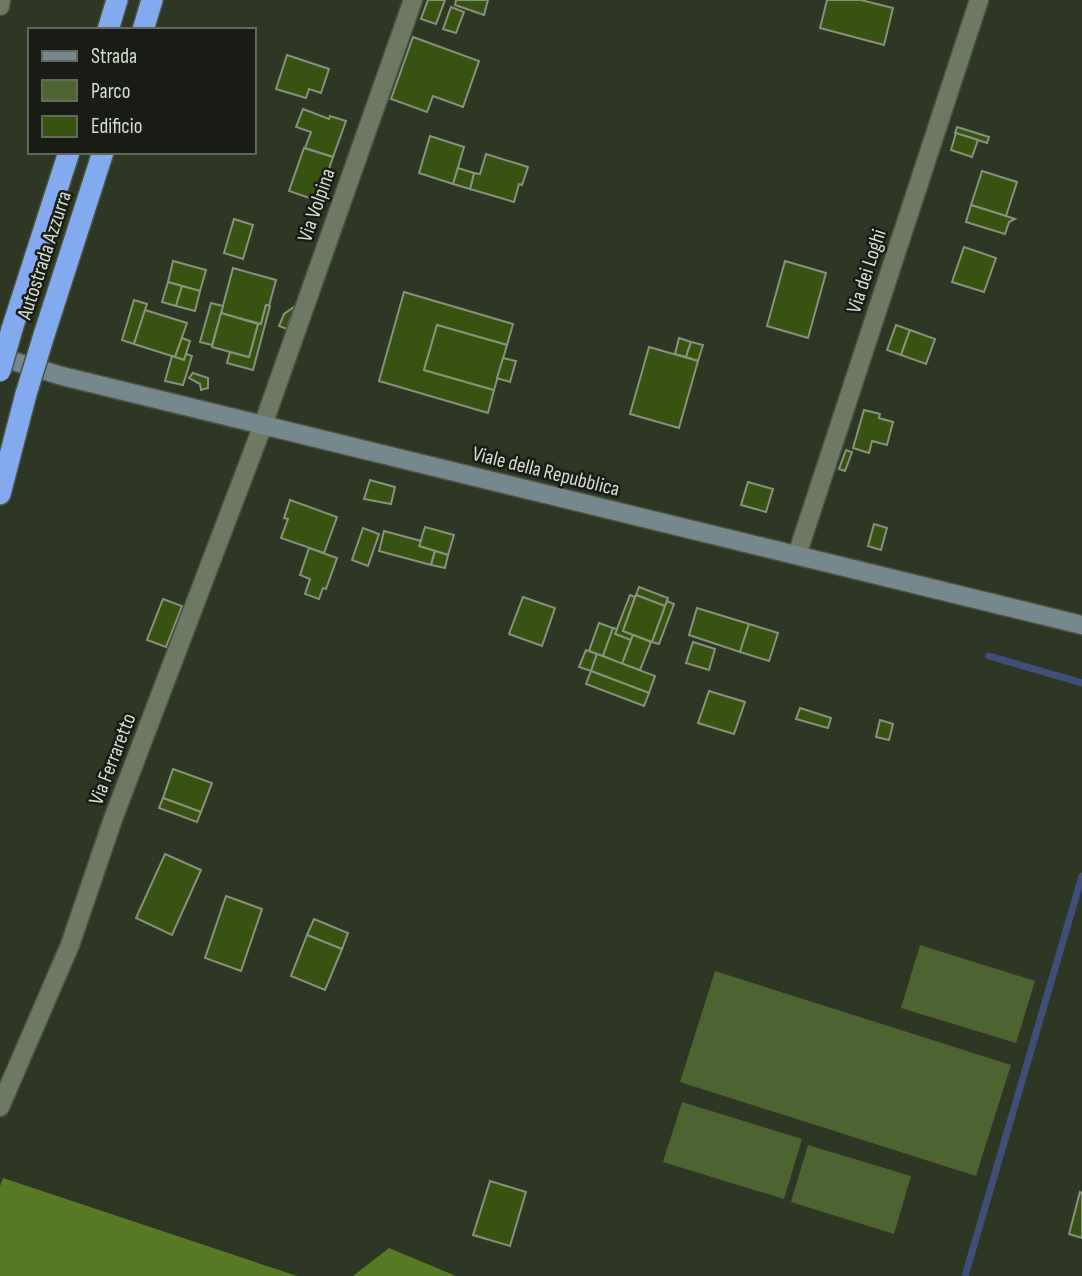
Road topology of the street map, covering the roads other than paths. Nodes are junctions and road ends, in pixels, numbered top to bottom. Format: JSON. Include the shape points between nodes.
{"nodes":[{"id":1,"x":1,"y":0,"type":"edge"},
{"id":2,"x":117,"y":0,"type":"edge"},
{"id":3,"x":152,"y":0,"type":"edge"},
{"id":4,"x":413,"y":0,"type":"edge"},
{"id":5,"x":979,"y":0,"type":"edge"},
{"id":6,"x":0,"y":6,"type":"edge"},
{"id":7,"x":109,"y":28,"type":"edge"},
{"id":8,"x":143,"y":28,"type":"edge"},
{"id":9,"x":68,"y":154,"type":"edge"},
{"id":10,"x":102,"y":154,"type":"edge"},
{"id":11,"x":0,"y":357,"type":"edge"},
{"id":12,"x":0,"y":371,"type":"edge"},
{"id":13,"x":263,"y":425,"type":"junction"},
{"id":14,"x":0,"y":494,"type":"edge"},
{"id":15,"x":797,"y":555,"type":"junction"},
{"id":16,"x":1082,"y":625,"type":"edge"},
{"id":17,"x":0,"y":1107,"type":"edge"}],
"edges":[{"from":1,"to":6,"type":"street"},
{"from":2,"to":7,"type":"highway"},
{"from":3,"to":8,"type":"highway"},
{"from":4,"to":13,"type":"street","name":"Via Volpina"},
{"from":5,"to":15,"type":"street","name":"Via dei Loghi"},
{"from":9,"to":12,"type":"highway","name":"Autostrada Azzurra","bridge":true},
{"from":10,"to":14,"type":"highway","name":"Autostrada Azzurra","bridge":true,"via":[[26,394]]},
{"from":11,"to":13,"type":"main road","name":"Viale della Repubblica"},
{"from":13,"to":15,"type":"main road","name":"Viale della Repubblica"},
{"from":13,"to":17,"type":"street","name":"Via Ferraretto","via":[[113,819],[70,945]]},
{"from":15,"to":16,"type":"main road","name":"Viale della Repubblica"}]}
